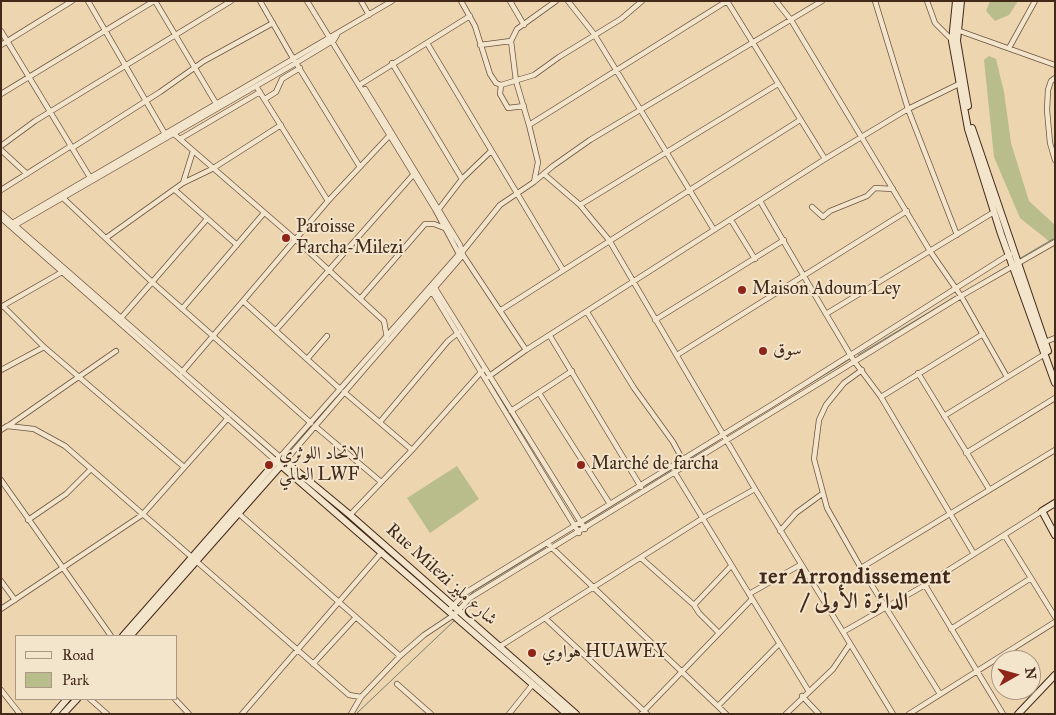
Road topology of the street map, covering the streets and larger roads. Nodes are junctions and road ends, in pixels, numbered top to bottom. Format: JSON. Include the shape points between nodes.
{"nodes":[{"id":1,"x":72,"y":1,"type":"edge"},
{"id":2,"x":88,"y":1,"type":"edge"},
{"id":3,"x":155,"y":1,"type":"edge"},
{"id":4,"x":231,"y":1,"type":"edge"},
{"id":5,"x":260,"y":1,"type":"edge"},
{"id":6,"x":309,"y":1,"type":"edge"},
{"id":7,"x":361,"y":1,"type":"edge"},
{"id":8,"x":392,"y":1,"type":"edge"},
{"id":9,"x":461,"y":1,"type":"edge"},
{"id":10,"x":510,"y":1,"type":"edge"},
{"id":11,"x":556,"y":1,"type":"edge"},
{"id":12,"x":568,"y":1,"type":"edge"},
{"id":13,"x":642,"y":1,"type":"edge"},
{"id":14,"x":727,"y":1,"type":"edge"},
{"id":15,"x":776,"y":1,"type":"edge"},
{"id":16,"x":822,"y":1,"type":"edge"},
{"id":17,"x":875,"y":1,"type":"edge"},
{"id":18,"x":927,"y":1,"type":"edge"},
{"id":19,"x":956,"y":1,"type":"edge"},
{"id":20,"x":961,"y":1,"type":"edge"},
{"id":21,"x":1035,"y":1,"type":"edge"},
{"id":22,"x":369,"y":15,"type":"junction"},
{"id":23,"x":470,"y":16,"type":"junction"},
{"id":24,"x":791,"y":20,"type":"junction"},
{"id":25,"x":273,"y":23,"type":"junction"},
{"id":26,"x":524,"y":25,"type":"junction"},
{"id":27,"x":957,"y":30,"type":"junction"},
{"id":28,"x":1,"y":31,"type":"edge"},
{"id":29,"x":106,"y":31,"type":"junction"},
{"id":30,"x":594,"y":34,"type":"junction"},
{"id":31,"x":175,"y":35,"type":"junction"},
{"id":32,"x":333,"y":38,"type":"junction"},
{"id":33,"x":8,"y":40,"type":"junction"},
{"id":34,"x":955,"y":41,"type":"junction"},
{"id":35,"x":510,"y":42,"type":"junction"},
{"id":36,"x":427,"y":44,"type":"junction"},
{"id":37,"x":753,"y":44,"type":"junction"},
{"id":38,"x":1,"y":45,"type":"edge"},
{"id":39,"x":480,"y":45,"type":"junction"},
{"id":40,"x":1009,"y":48,"type":"junction"},
{"id":41,"x":295,"y":62,"type":"junction"},
{"id":42,"x":392,"y":63,"type":"junction"},
{"id":43,"x":1055,"y":65,"type":"edge"},
{"id":44,"x":126,"y":66,"type":"junction"},
{"id":45,"x":194,"y":68,"type":"junction"},
{"id":46,"x":300,"y":68,"type":"junction"},
{"id":47,"x":617,"y":72,"type":"junction"},
{"id":48,"x":30,"y":78,"type":"junction"},
{"id":49,"x":1055,"y":78,"type":"edge"},
{"id":50,"x":516,"y":81,"type":"junction"},
{"id":51,"x":961,"y":83,"type":"junction"},
{"id":52,"x":361,"y":84,"type":"junction"},
{"id":53,"x":778,"y":84,"type":"junction"},
{"id":54,"x":501,"y":85,"type":"junction"},
{"id":55,"x":256,"y":86,"type":"junction"},
{"id":56,"x":260,"y":92,"type":"junction"},
{"id":57,"x":1,"y":94,"type":"edge"},
{"id":58,"x":146,"y":100,"type":"junction"},
{"id":59,"x":265,"y":100,"type":"junction"},
{"id":60,"x":217,"y":105,"type":"junction"},
{"id":61,"x":524,"y":106,"type":"junction"},
{"id":62,"x":908,"y":109,"type":"junction"},
{"id":63,"x":642,"y":111,"type":"junction"},
{"id":64,"x":51,"y":112,"type":"junction"},
{"id":65,"x":800,"y":120,"type":"junction"},
{"id":66,"x":281,"y":125,"type":"junction"},
{"id":67,"x":530,"y":125,"type":"junction"},
{"id":68,"x":166,"y":134,"type":"junction"},
{"id":69,"x":174,"y":134,"type":"junction"},
{"id":70,"x":389,"y":136,"type":"junction"},
{"id":71,"x":860,"y":137,"type":"junction"},
{"id":72,"x":180,"y":139,"type":"junction"},
{"id":73,"x":1,"y":146,"type":"edge"},
{"id":74,"x":72,"y":147,"type":"junction"},
{"id":75,"x":1,"y":150,"type":"edge"},
{"id":76,"x":193,"y":151,"type":"junction"},
{"id":77,"x":490,"y":152,"type":"junction"},
{"id":78,"x":667,"y":152,"type":"junction"},
{"id":79,"x":825,"y":159,"type":"junction"},
{"id":80,"x":1055,"y":160,"type":"edge"},
{"id":81,"x":360,"y":167,"type":"junction"},
{"id":82,"x":212,"y":169,"type":"junction"},
{"id":83,"x":27,"y":174,"type":"junction"},
{"id":84,"x":544,"y":174,"type":"junction"},
{"id":85,"x":413,"y":175,"type":"junction"},
{"id":86,"x":90,"y":179,"type":"junction"},
{"id":87,"x":462,"y":180,"type":"junction"},
{"id":88,"x":534,"y":182,"type":"junction"},
{"id":89,"x":183,"y":183,"type":"junction"},
{"id":90,"x":690,"y":188,"type":"junction"},
{"id":91,"x":893,"y":189,"type":"junction"},
{"id":92,"x":1,"y":190,"type":"edge"},
{"id":93,"x":175,"y":190,"type":"junction"},
{"id":94,"x":516,"y":195,"type":"junction"},
{"id":95,"x":62,"y":197,"type":"junction"},
{"id":96,"x":760,"y":201,"type":"junction"},
{"id":97,"x":328,"y":202,"type":"junction"},
{"id":98,"x":580,"y":205,"type":"junction"},
{"id":99,"x":812,"y":207,"type":"dead end"},
{"id":100,"x":439,"y":209,"type":"junction"},
{"id":101,"x":907,"y":211,"type":"junction"},
{"id":102,"x":264,"y":212,"type":"junction"},
{"id":103,"x":994,"y":212,"type":"junction"},
{"id":104,"x":1,"y":213,"type":"edge"},
{"id":105,"x":207,"y":219,"type":"junction"},
{"id":106,"x":731,"y":220,"type":"junction"},
{"id":107,"x":2,"y":221,"type":"edge"},
{"id":108,"x":12,"y":225,"type":"junction"},
{"id":109,"x":447,"y":229,"type":"junction"},
{"id":110,"x":714,"y":230,"type":"junction"},
{"id":111,"x":957,"y":235,"type":"junction"},
{"id":112,"x":106,"y":238,"type":"junction"},
{"id":113,"x":296,"y":240,"type":"junction"},
{"id":114,"x":609,"y":240,"type":"junction"},
{"id":115,"x":784,"y":240,"type":"junction"},
{"id":116,"x":1055,"y":242,"type":"edge"},
{"id":117,"x":237,"y":245,"type":"junction"},
{"id":118,"x":930,"y":251,"type":"junction"},
{"id":119,"x":463,"y":253,"type":"junction"},
{"id":120,"x":1011,"y":254,"type":"junction"},
{"id":121,"x":754,"y":259,"type":"junction"},
{"id":122,"x":1015,"y":264,"type":"junction"},
{"id":123,"x":563,"y":270,"type":"junction"},
{"id":124,"x":330,"y":271,"type":"junction"},
{"id":125,"x":62,"y":272,"type":"junction"},
{"id":126,"x":803,"y":275,"type":"junction"},
{"id":127,"x":152,"y":282,"type":"junction"},
{"id":128,"x":632,"y":282,"type":"junction"},
{"id":129,"x":433,"y":289,"type":"junction"},
{"id":130,"x":956,"y":290,"type":"junction"},
{"id":131,"x":960,"y":296,"type":"junction"},
{"id":132,"x":360,"y":299,"type":"junction"},
{"id":133,"x":243,"y":301,"type":"junction"},
{"id":134,"x":2,"y":307,"type":"edge"},
{"id":135,"x":182,"y":309,"type":"junction"},
{"id":136,"x":501,"y":310,"type":"junction"},
{"id":137,"x":587,"y":312,"type":"junction"},
{"id":138,"x":826,"y":314,"type":"junction"},
{"id":139,"x":121,"y":318,"type":"junction"},
{"id":140,"x":655,"y":320,"type":"junction"},
{"id":141,"x":276,"y":330,"type":"junction"},
{"id":142,"x":458,"y":333,"type":"junction"},
{"id":143,"x":983,"y":334,"type":"junction"},
{"id":144,"x":213,"y":335,"type":"junction"},
{"id":145,"x":327,"y":336,"type":"dead end"},
{"id":146,"x":550,"y":336,"type":"junction"},
{"id":147,"x":387,"y":338,"type":"junction"},
{"id":148,"x":1055,"y":338,"type":"edge"},
{"id":149,"x":1045,"y":342,"type":"junction"},
{"id":150,"x":44,"y":347,"type":"junction"},
{"id":151,"x":526,"y":350,"type":"junction"},
{"id":152,"x":116,"y":352,"type":"dead end"},
{"id":153,"x":1047,"y":353,"type":"junction"},
{"id":154,"x":677,"y":355,"type":"junction"},
{"id":155,"x":851,"y":355,"type":"junction"},
{"id":156,"x":308,"y":358,"type":"junction"},
{"id":157,"x":854,"y":361,"type":"junction"},
{"id":158,"x":1,"y":370,"type":"edge"},
{"id":159,"x":483,"y":370,"type":"junction"},
{"id":160,"x":862,"y":370,"type":"junction"},
{"id":161,"x":572,"y":371,"type":"junction"},
{"id":162,"x":1055,"y":371,"type":"edge"},
{"id":163,"x":182,"y":372,"type":"junction"},
{"id":164,"x":918,"y":373,"type":"junction"},
{"id":165,"x":80,"y":377,"type":"junction"},
{"id":166,"x":487,"y":377,"type":"junction"},
{"id":167,"x":1007,"y":377,"type":"junction"},
{"id":168,"x":1055,"y":383,"type":"edge"},
{"id":169,"x":342,"y":391,"type":"junction"},
{"id":170,"x":539,"y":393,"type":"junction"},
{"id":171,"x":881,"y":396,"type":"junction"},
{"id":172,"x":1055,"y":398,"type":"edge"},
{"id":173,"x":511,"y":411,"type":"junction"},
{"id":174,"x":944,"y":416,"type":"junction"},
{"id":175,"x":228,"y":418,"type":"junction"},
{"id":176,"x":380,"y":422,"type":"junction"},
{"id":177,"x":313,"y":425,"type":"junction"},
{"id":178,"x":7,"y":426,"type":"junction"},
{"id":179,"x":1,"y":430,"type":"edge"},
{"id":180,"x":723,"y":434,"type":"junction"},
{"id":181,"x":727,"y":440,"type":"junction"},
{"id":182,"x":412,"y":450,"type":"junction"},
{"id":183,"x":1055,"y":450,"type":"edge"},
{"id":184,"x":966,"y":453,"type":"junction"},
{"id":185,"x":682,"y":459,"type":"junction"},
{"id":186,"x":281,"y":461,"type":"junction"},
{"id":187,"x":686,"y":466,"type":"junction"},
{"id":188,"x":184,"y":467,"type":"junction"},
{"id":189,"x":90,"y":470,"type":"junction"},
{"id":190,"x":675,"y":473,"type":"junction"},
{"id":191,"x":1,"y":480,"type":"edge"},
{"id":192,"x":380,"y":481,"type":"junction"},
{"id":193,"x":640,"y":486,"type":"junction"},
{"id":194,"x":755,"y":489,"type":"junction"},
{"id":195,"x":989,"y":490,"type":"junction"},
{"id":196,"x":644,"y":492,"type":"junction"},
{"id":197,"x":822,"y":494,"type":"junction"},
{"id":198,"x":1055,"y":503,"type":"edge"},
{"id":199,"x":610,"y":504,"type":"junction"},
{"id":200,"x":1042,"y":511,"type":"junction"},
{"id":201,"x":238,"y":513,"type":"junction"},
{"id":202,"x":951,"y":513,"type":"junction"},
{"id":203,"x":142,"y":514,"type":"junction"},
{"id":204,"x":350,"y":514,"type":"junction"},
{"id":205,"x":703,"y":518,"type":"junction"},
{"id":206,"x":28,"y":520,"type":"junction"},
{"id":207,"x":580,"y":521,"type":"junction"},
{"id":208,"x":574,"y":525,"type":"junction"},
{"id":209,"x":585,"y":529,"type":"junction"},
{"id":210,"x":780,"y":531,"type":"junction"},
{"id":211,"x":579,"y":533,"type":"junction"},
{"id":212,"x":1055,"y":535,"type":"edge"},
{"id":213,"x":1005,"y":536,"type":"junction"},
{"id":214,"x":547,"y":543,"type":"junction"},
{"id":215,"x":554,"y":548,"type":"junction"},
{"id":216,"x":382,"y":552,"type":"junction"},
{"id":217,"x":974,"y":554,"type":"junction"},
{"id":218,"x":641,"y":558,"type":"junction"},
{"id":219,"x":193,"y":559,"type":"junction"},
{"id":220,"x":800,"y":565,"type":"junction"},
{"id":221,"x":731,"y":566,"type":"junction"},
{"id":222,"x":63,"y":567,"type":"junction"},
{"id":223,"x":861,"y":568,"type":"junction"},
{"id":224,"x":1031,"y":578,"type":"junction"},
{"id":225,"x":1,"y":581,"type":"edge"},
{"id":226,"x":925,"y":585,"type":"junction"},
{"id":227,"x":594,"y":586,"type":"junction"},
{"id":228,"x":751,"y":597,"type":"junction"},
{"id":229,"x":14,"y":600,"type":"junction"},
{"id":230,"x":340,"y":602,"type":"junction"},
{"id":231,"x":694,"y":605,"type":"junction"},
{"id":232,"x":886,"y":609,"type":"junction"},
{"id":233,"x":1,"y":610,"type":"edge"},
{"id":234,"x":454,"y":610,"type":"junction"},
{"id":235,"x":356,"y":617,"type":"junction"},
{"id":236,"x":1055,"y":617,"type":"edge"},
{"id":237,"x":545,"y":618,"type":"junction"},
{"id":238,"x":1055,"y":622,"type":"edge"},
{"id":239,"x":952,"y":629,"type":"junction"},
{"id":240,"x":843,"y":632,"type":"junction"},
{"id":241,"x":719,"y":633,"type":"junction"},
{"id":242,"x":110,"y":635,"type":"edge"},
{"id":243,"x":124,"y":635,"type":"edge"},
{"id":244,"x":131,"y":635,"type":"edge"},
{"id":245,"x":779,"y":644,"type":"junction"},
{"id":246,"x":850,"y":644,"type":"junction"},
{"id":247,"x":499,"y":647,"type":"junction"},
{"id":248,"x":297,"y":650,"type":"junction"},
{"id":249,"x":400,"y":656,"type":"junction"},
{"id":250,"x":313,"y":664,"type":"junction"},
{"id":251,"x":681,"y":671,"type":"junction"},
{"id":252,"x":978,"y":671,"type":"junction"},
{"id":253,"x":1055,"y":675,"type":"edge"},
{"id":254,"x":1055,"y":681,"type":"edge"},
{"id":255,"x":397,"y":684,"type":"dead end"},
{"id":256,"x":533,"y":684,"type":"junction"},
{"id":257,"x":1,"y":690,"type":"edge"},
{"id":258,"x":808,"y":690,"type":"junction"},
{"id":259,"x":940,"y":694,"type":"junction"},
{"id":260,"x":802,"y":696,"type":"junction"},
{"id":261,"x":361,"y":697,"type":"junction"},
{"id":262,"x":66,"y":700,"type":"edge"},
{"id":263,"x":76,"y":700,"type":"edge"},
{"id":264,"x":91,"y":700,"type":"edge"},
{"id":265,"x":177,"y":700,"type":"edge"},
{"id":266,"x":718,"y":706,"type":"junction"},
{"id":267,"x":1002,"y":711,"type":"edge"},
{"id":268,"x":644,"y":713,"type":"edge"},
{"id":269,"x":20,"y":714,"type":"edge"},
{"id":270,"x":54,"y":714,"type":"edge"},
{"id":271,"x":63,"y":714,"type":"edge"},
{"id":272,"x":107,"y":714,"type":"edge"},
{"id":273,"x":189,"y":714,"type":"edge"},
{"id":274,"x":242,"y":714,"type":"edge"},
{"id":275,"x":351,"y":714,"type":"edge"},
{"id":276,"x":431,"y":714,"type":"edge"},
{"id":277,"x":508,"y":714,"type":"edge"},
{"id":278,"x":568,"y":714,"type":"edge"},
{"id":279,"x":576,"y":714,"type":"edge"},
{"id":280,"x":726,"y":714,"type":"edge"},
{"id":281,"x":786,"y":714,"type":"edge"},
{"id":282,"x":820,"y":714,"type":"edge"},
{"id":283,"x":893,"y":714,"type":"edge"},
{"id":284,"x":909,"y":714,"type":"edge"},
{"id":285,"x":994,"y":714,"type":"edge"},
{"id":286,"x":1018,"y":714,"type":"edge"},
{"id":287,"x":1024,"y":714,"type":"edge"}],
"edges":[{"from":1,"to":33,"type":"street"},
{"from":2,"to":29,"type":"street"},
{"from":3,"to":29,"type":"street"},
{"from":3,"to":31,"type":"street"},
{"from":4,"to":31,"type":"street"},
{"from":5,"to":25,"type":"street"},
{"from":6,"to":32,"type":"street"},
{"from":7,"to":22,"type":"street"},
{"from":8,"to":22,"type":"street"},
{"from":9,"to":23,"type":"street"},
{"from":10,"to":26,"type":"street"},
{"from":11,"to":26,"type":"street"},
{"from":12,"to":30,"type":"street"},
{"from":13,"to":30,"type":"street"},
{"from":14,"to":37,"type":"street"},
{"from":14,"to":47,"type":"street"},
{"from":15,"to":24,"type":"street"},
{"from":16,"to":24,"type":"street"},
{"from":17,"to":62,"type":"street"},
{"from":18,"to":34,"type":"street","via":[[935,23]]},
{"from":19,"to":34,"type":"street"},
{"from":20,"to":27,"type":"street"},
{"from":21,"to":40,"type":"street"},
{"from":22,"to":32,"type":"street"},
{"from":23,"to":36,"type":"street"},
{"from":23,"to":39,"type":"street"},
{"from":24,"to":37,"type":"street"},
{"from":24,"to":71,"type":"street"},
{"from":25,"to":41,"type":"street"},
{"from":25,"to":45,"type":"street"},
{"from":26,"to":35,"type":"street","via":[[517,29]]},
{"from":27,"to":34,"type":"street"},
{"from":27,"to":40,"type":"street"},
{"from":28,"to":33,"type":"street"},
{"from":29,"to":44,"type":"street"},
{"from":29,"to":48,"type":"street"},
{"from":30,"to":47,"type":"street"},
{"from":30,"to":50,"type":"street","via":[[534,75]]},
{"from":31,"to":44,"type":"street"},
{"from":31,"to":45,"type":"street"},
{"from":32,"to":41,"type":"street"},
{"from":32,"to":52,"type":"street"},
{"from":32,"to":70,"type":"street"},
{"from":33,"to":38,"type":"street"},
{"from":33,"to":48,"type":"street"},
{"from":34,"to":51,"type":"street"},
{"from":35,"to":39,"type":"street"},
{"from":35,"to":50,"type":"street"},
{"from":36,"to":42,"type":"street"},
{"from":36,"to":77,"type":"street"},
{"from":37,"to":53,"type":"street"},
{"from":37,"to":63,"type":"street"},
{"from":39,"to":54,"type":"street","via":[[490,74]]},
{"from":40,"to":43,"type":"street"},
{"from":41,"to":46,"type":"street"},
{"from":41,"to":55,"type":"street"},
{"from":41,"to":60,"type":"street"},
{"from":42,"to":52,"type":"street"},
{"from":42,"to":87,"type":"street"},
{"from":44,"to":58,"type":"street"},
{"from":44,"to":64,"type":"street"},
{"from":45,"to":58,"type":"street"},
{"from":45,"to":60,"type":"street"},
{"from":46,"to":59,"type":"street","via":[[282,79],[276,92]]},
{"from":46,"to":81,"type":"street"},
{"from":47,"to":63,"type":"street"},
{"from":47,"to":67,"type":"street"},
{"from":48,"to":57,"type":"street"},
{"from":48,"to":64,"type":"street"},
{"from":49,"to":80,"type":"street","via":[[1049,84],[1047,110]]},
{"from":50,"to":54,"type":"street"},
{"from":50,"to":61,"type":"street"},
{"from":51,"to":62,"type":"street"},
{"from":51,"to":103,"type":"street","via":[[968,129]]},
{"from":51,"to":120,"type":"street"},
{"from":52,"to":100,"type":"street"},
{"from":53,"to":65,"type":"street"},
{"from":53,"to":78,"type":"street"},
{"from":54,"to":61,"type":"street","via":[[500,94],[508,108]]},
{"from":55,"to":56,"type":"street"},
{"from":55,"to":69,"type":"street"},
{"from":56,"to":59,"type":"street"},
{"from":56,"to":72,"type":"street"},
{"from":58,"to":68,"type":"street"},
{"from":58,"to":74,"type":"street"},
{"from":59,"to":66,"type":"street"},
{"from":60,"to":68,"type":"street"},
{"from":61,"to":67,"type":"street"},
{"from":62,"to":71,"type":"street"},
{"from":62,"to":111,"type":"street"},
{"from":63,"to":78,"type":"street"},
{"from":63,"to":84,"type":"street","via":[[590,140]]},
{"from":64,"to":73,"type":"street"},
{"from":64,"to":74,"type":"street"},
{"from":65,"to":79,"type":"street"},
{"from":65,"to":90,"type":"street"},
{"from":66,"to":82,"type":"street"},
{"from":66,"to":97,"type":"street"},
{"from":67,"to":88,"type":"street","via":[[538,162]]},
{"from":68,"to":86,"type":"street"},
{"from":69,"to":72,"type":"street"},
{"from":69,"to":86,"type":"street"},
{"from":70,"to":81,"type":"street"},
{"from":70,"to":85,"type":"street"},
{"from":71,"to":79,"type":"street"},
{"from":71,"to":91,"type":"street"},
{"from":72,"to":76,"type":"street"},
{"from":74,"to":83,"type":"street"},
{"from":74,"to":86,"type":"street"},
{"from":75,"to":83,"type":"street"},
{"from":76,"to":82,"type":"street"},
{"from":76,"to":89,"type":"street"},
{"from":77,"to":87,"type":"street"},
{"from":77,"to":94,"type":"street"},
{"from":78,"to":90,"type":"street"},
{"from":78,"to":98,"type":"street"},
{"from":79,"to":96,"type":"street"},
{"from":81,"to":97,"type":"street"},
{"from":82,"to":89,"type":"street"},
{"from":82,"to":102,"type":"street"},
{"from":83,"to":92,"type":"street"},
{"from":84,"to":88,"type":"street"},
{"from":84,"to":98,"type":"street"},
{"from":85,"to":109,"type":"street"},
{"from":85,"to":124,"type":"street"},
{"from":86,"to":95,"type":"street"},
{"from":86,"to":108,"type":"street"},
{"from":87,"to":100,"type":"street"},
{"from":88,"to":94,"type":"street"},
{"from":89,"to":93,"type":"street"},
{"from":90,"to":110,"type":"street"},
{"from":90,"to":114,"type":"street"},
{"from":91,"to":99,"type":"street","via":[[875,188],[867,196],[823,217]]},
{"from":91,"to":101,"type":"street"},
{"from":93,"to":105,"type":"street"},
{"from":93,"to":112,"type":"street"},
{"from":94,"to":119,"type":"street","via":[[496,209]]},
{"from":94,"to":123,"type":"street"},
{"from":95,"to":108,"type":"street"},
{"from":95,"to":112,"type":"street"},
{"from":96,"to":106,"type":"street"},
{"from":96,"to":115,"type":"street"},
{"from":97,"to":113,"type":"street"},
{"from":98,"to":114,"type":"street"},
{"from":100,"to":119,"type":"street"},
{"from":101,"to":118,"type":"street"},
{"from":101,"to":126,"type":"street"},
{"from":102,"to":113,"type":"street"},
{"from":102,"to":117,"type":"street"},
{"from":103,"to":111,"type":"street"},
{"from":103,"to":120,"type":"street"},
{"from":104,"to":108,"type":"street"},
{"from":105,"to":117,"type":"street"},
{"from":105,"to":127,"type":"street"},
{"from":106,"to":110,"type":"street"},
{"from":106,"to":121,"type":"street"},
{"from":107,"to":108,"type":"street"},
{"from":108,"to":125,"type":"street"},
{"from":108,"to":139,"type":"street"},
{"from":109,"to":129,"type":"street","via":[[459,254]]},
{"from":109,"to":132,"type":"street","via":[[425,224]]},
{"from":110,"to":128,"type":"street"},
{"from":111,"to":118,"type":"street"},
{"from":112,"to":127,"type":"street"},
{"from":113,"to":124,"type":"street"},
{"from":113,"to":133,"type":"street"},
{"from":114,"to":123,"type":"street"},
{"from":114,"to":128,"type":"street"},
{"from":115,"to":121,"type":"street"},
{"from":115,"to":126,"type":"street"},
{"from":116,"to":122,"type":"street"},
{"from":117,"to":135,"type":"street"},
{"from":118,"to":130,"type":"street"},
{"from":118,"to":138,"type":"street"},
{"from":119,"to":129,"type":"street"},
{"from":119,"to":136,"type":"street"},
{"from":120,"to":122,"type":"street"},
{"from":120,"to":130,"type":"street"},
{"from":121,"to":140,"type":"street"},
{"from":122,"to":131,"type":"street"},
{"from":122,"to":149,"type":"street"},
{"from":122,"to":153,"type":"street"},
{"from":123,"to":136,"type":"street"},
{"from":124,"to":132,"type":"street"},
{"from":124,"to":141,"type":"street"},
{"from":125,"to":134,"type":"street"},
{"from":125,"to":175,"type":"street"},
{"from":126,"to":138,"type":"street"},
{"from":126,"to":154,"type":"street"},
{"from":127,"to":135,"type":"street"},
{"from":127,"to":139,"type":"street"},
{"from":128,"to":137,"type":"street"},
{"from":128,"to":140,"type":"street"},
{"from":129,"to":142,"type":"street"},
{"from":129,"to":147,"type":"street"},
{"from":129,"to":159,"type":"street"},
{"from":129,"to":169,"type":"street"},
{"from":130,"to":131,"type":"street"},
{"from":130,"to":155,"type":"street"},
{"from":131,"to":143,"type":"street"},
{"from":131,"to":157,"type":"street"},
{"from":132,"to":147,"type":"street","via":[[385,323]]},
{"from":133,"to":141,"type":"street"},
{"from":133,"to":144,"type":"street"},
{"from":134,"to":150,"type":"street"},
{"from":135,"to":144,"type":"street"},
{"from":136,"to":151,"type":"street"},
{"from":137,"to":146,"type":"street"},
{"from":137,"to":185,"type":"street"},
{"from":138,"to":155,"type":"street"},
{"from":139,"to":163,"type":"street"},
{"from":140,"to":154,"type":"street"},
{"from":141,"to":156,"type":"street"},
{"from":142,"to":159,"type":"street"},
{"from":142,"to":176,"type":"street"},
{"from":143,"to":164,"type":"street"},
{"from":143,"to":167,"type":"street"},
{"from":144,"to":163,"type":"street"},
{"from":144,"to":177,"type":"street"},
{"from":145,"to":156,"type":"street"},
{"from":146,"to":151,"type":"street"},
{"from":146,"to":161,"type":"street"},
{"from":147,"to":169,"type":"street"},
{"from":148,"to":149,"type":"street"},
{"from":149,"to":153,"type":"street"},
{"from":150,"to":158,"type":"street"},
{"from":150,"to":165,"type":"street"},
{"from":151,"to":166,"type":"street"},
{"from":152,"to":165,"type":"street"},
{"from":153,"to":162,"type":"street"},
{"from":153,"to":167,"type":"street"},
{"from":153,"to":168,"type":"street"},
{"from":154,"to":180,"type":"street"},
{"from":155,"to":157,"type":"street"},
{"from":155,"to":180,"type":"street"},
{"from":156,"to":169,"type":"street"},
{"from":157,"to":160,"type":"street"},
{"from":157,"to":181,"type":"street"},
{"from":159,"to":166,"type":"street"},
{"from":159,"to":182,"type":"street"},
{"from":160,"to":171,"type":"street"},
{"from":160,"to":197,"type":"street","via":[[832,396],[819,420],[814,459]]},
{"from":161,"to":170,"type":"street"},
{"from":161,"to":193,"type":"street"},
{"from":163,"to":186,"type":"street"},
{"from":164,"to":171,"type":"street"},
{"from":164,"to":174,"type":"street"},
{"from":165,"to":178,"type":"street"},
{"from":165,"to":188,"type":"street"},
{"from":166,"to":173,"type":"street"},
{"from":166,"to":208,"type":"street"},
{"from":167,"to":174,"type":"street"},
{"from":169,"to":176,"type":"street"},
{"from":169,"to":177,"type":"street"},
{"from":170,"to":173,"type":"street"},
{"from":170,"to":199,"type":"street"},
{"from":171,"to":202,"type":"street"},
{"from":172,"to":184,"type":"street"},
{"from":173,"to":207,"type":"street"},
{"from":174,"to":184,"type":"street"},
{"from":175,"to":186,"type":"street"},
{"from":175,"to":188,"type":"street"},
{"from":176,"to":182,"type":"street"},
{"from":177,"to":186,"type":"street"},
{"from":177,"to":192,"type":"street"},
{"from":178,"to":179,"type":"street"},
{"from":178,"to":189,"type":"street","via":[[23,426],[43,433],[65,446]]},
{"from":180,"to":181,"type":"street"},
{"from":180,"to":185,"type":"street"},
{"from":181,"to":187,"type":"street"},
{"from":181,"to":194,"type":"street"},
{"from":182,"to":192,"type":"street"},
{"from":183,"to":195,"type":"street"},
{"from":184,"to":195,"type":"street"},
{"from":185,"to":187,"type":"street"},
{"from":185,"to":193,"type":"street"},
{"from":186,"to":201,"type":"street"},
{"from":186,"to":204,"type":"street","name":"Rue Milezi شارع مليز"},
{"from":186,"to":216,"type":"street","name":"Rue Milezi شارع مليز"},
{"from":186,"to":219,"type":"street"},
{"from":187,"to":190,"type":"street"},
{"from":188,"to":203,"type":"street"},
{"from":189,"to":203,"type":"street"},
{"from":189,"to":206,"type":"street","via":[[66,494]]},
{"from":190,"to":196,"type":"street"},
{"from":190,"to":205,"type":"street"},
{"from":191,"to":206,"type":"street"},
{"from":192,"to":204,"type":"street"},
{"from":193,"to":196,"type":"street"},
{"from":193,"to":199,"type":"street"},
{"from":194,"to":205,"type":"street"},
{"from":194,"to":210,"type":"street"},
{"from":195,"to":202,"type":"street"},
{"from":196,"to":209,"type":"street"},
{"from":197,"to":210,"type":"street","via":[[796,513]]},
{"from":197,"to":223,"type":"street"},
{"from":198,"to":200,"type":"street"},
{"from":199,"to":207,"type":"street"},
{"from":200,"to":212,"type":"street"},
{"from":200,"to":213,"type":"street"},
{"from":201,"to":219,"type":"street"},
{"from":201,"to":230,"type":"street"},
{"from":202,"to":217,"type":"street"},
{"from":202,"to":223,"type":"street"},
{"from":203,"to":219,"type":"street"},
{"from":203,"to":222,"type":"street"},
{"from":204,"to":234,"type":"street","name":"Rue Milezi شارع مليز"},
{"from":205,"to":218,"type":"street"},
{"from":205,"to":221,"type":"street"},
{"from":206,"to":222,"type":"street"},
{"from":207,"to":208,"type":"street"},
{"from":207,"to":209,"type":"street"},
{"from":208,"to":211,"type":"street"},
{"from":208,"to":214,"type":"street"},
{"from":209,"to":211,"type":"street"},
{"from":210,"to":220,"type":"street"},
{"from":211,"to":215,"type":"street"},
{"from":213,"to":217,"type":"street"},
{"from":213,"to":224,"type":"street"},
{"from":214,"to":215,"type":"street"},
{"from":214,"to":234,"type":"street","via":[[465,593]]},
{"from":215,"to":227,"type":"street"},
{"from":215,"to":234,"type":"street"},
{"from":216,"to":230,"type":"street"},
{"from":216,"to":234,"type":"street","name":"Rue Milezi شارع مليز"},
{"from":217,"to":226,"type":"street"},
{"from":218,"to":227,"type":"street"},
{"from":218,"to":231,"type":"street"},
{"from":219,"to":243,"type":"street"},
{"from":219,"to":244,"type":"street"},
{"from":219,"to":248,"type":"street"},
{"from":220,"to":228,"type":"street"},
{"from":220,"to":240,"type":"street"},
{"from":221,"to":228,"type":"street"},
{"from":221,"to":231,"type":"street"},
{"from":222,"to":229,"type":"street"},
{"from":222,"to":242,"type":"street"},
{"from":223,"to":232,"type":"street"},
{"from":224,"to":236,"type":"street"},
{"from":224,"to":239,"type":"street"},
{"from":225,"to":229,"type":"street"},
{"from":226,"to":232,"type":"street"},
{"from":226,"to":239,"type":"street"},
{"from":227,"to":237,"type":"street"},
{"from":227,"to":251,"type":"street"},
{"from":228,"to":241,"type":"street"},
{"from":228,"to":245,"type":"street"},
{"from":229,"to":233,"type":"street"},
{"from":230,"to":235,"type":"street"},
{"from":230,"to":248,"type":"street"},
{"from":231,"to":241,"type":"street"},
{"from":232,"to":240,"type":"street"},
{"from":232,"to":259,"type":"street"},
{"from":234,"to":247,"type":"street","name":"Rue Milezi شارع مليز"},
{"from":234,"to":249,"type":"street"},
{"from":234,"to":256,"type":"street","name":"Rue Milezi شارع مليز"},
{"from":235,"to":249,"type":"street"},
{"from":235,"to":250,"type":"street"},
{"from":237,"to":247,"type":"street"},
{"from":237,"to":268,"type":"street"},
{"from":238,"to":252,"type":"street"},
{"from":239,"to":252,"type":"street"},
{"from":240,"to":246,"type":"street"},
{"from":241,"to":251,"type":"street"},
{"from":245,"to":258,"type":"street"},
{"from":245,"to":266,"type":"street"},
{"from":246,"to":258,"type":"street","via":[[833,669]]},
{"from":246,"to":283,"type":"street"},
{"from":247,"to":279,"type":"street","name":"Rue Milezi شارع مليز"},
{"from":248,"to":250,"type":"street"},
{"from":248,"to":274,"type":"street"},
{"from":249,"to":261,"type":"street"},
{"from":250,"to":261,"type":"street","via":[[349,695]]},
{"from":251,"to":266,"type":"street"},
{"from":251,"to":268,"type":"street"},
{"from":252,"to":259,"type":"street"},
{"from":252,"to":267,"type":"street"},
{"from":253,"to":286,"type":"street"},
{"from":254,"to":287,"type":"street"},
{"from":255,"to":276,"type":"street"},
{"from":256,"to":277,"type":"street"},
{"from":256,"to":278,"type":"street","name":"Rue Milezi شارع مليز"},
{"from":257,"to":269,"type":"street"},
{"from":258,"to":260,"type":"street"},
{"from":259,"to":284,"type":"street"},
{"from":260,"to":281,"type":"street"},
{"from":260,"to":282,"type":"street"},
{"from":261,"to":275,"type":"street"},
{"from":262,"to":270,"type":"street"},
{"from":263,"to":271,"type":"street"},
{"from":264,"to":272,"type":"street"},
{"from":265,"to":273,"type":"street"},
{"from":266,"to":280,"type":"street"},
{"from":267,"to":285,"type":"street"}]}
